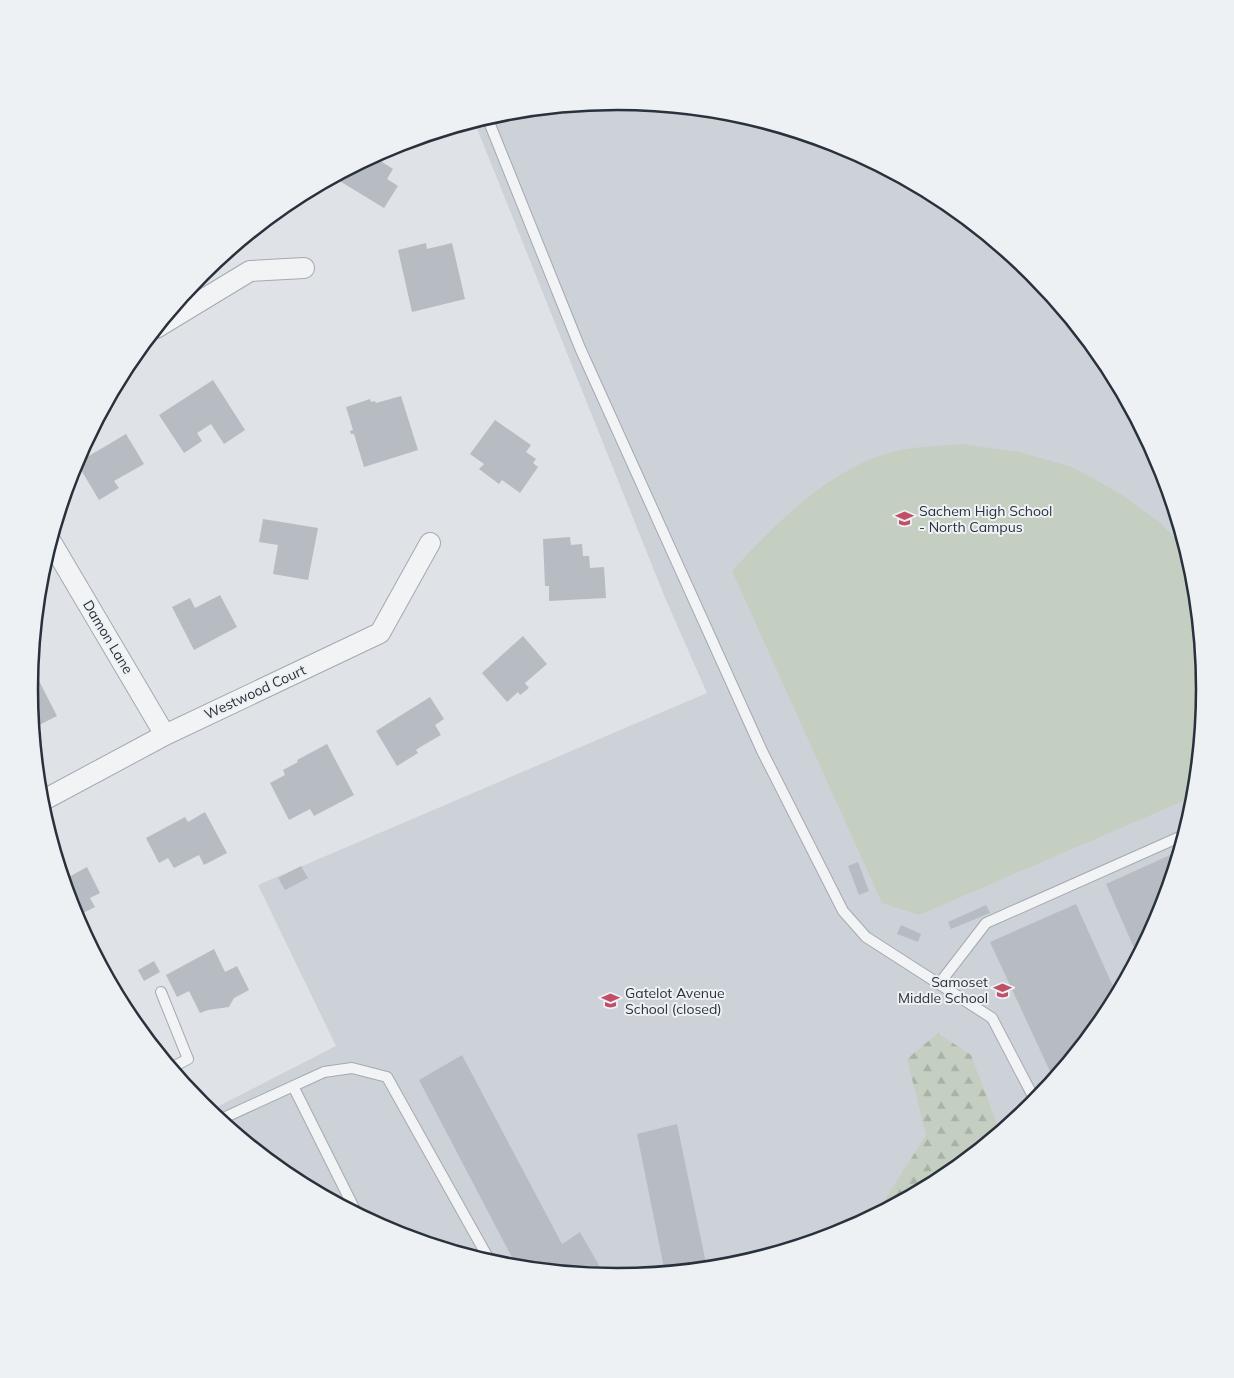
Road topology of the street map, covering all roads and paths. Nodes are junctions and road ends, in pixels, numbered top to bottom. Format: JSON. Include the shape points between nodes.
{"nodes":[{"id":1,"x":490,"y":124,"type":"edge"},
{"id":2,"x":304,"y":268,"type":"dead end"},
{"id":3,"x":171,"y":319,"type":"edge"},
{"id":4,"x":430,"y":543,"type":"dead end"},
{"id":5,"x":55,"y":548,"type":"edge"},
{"id":6,"x":165,"y":735,"type":"junction"},
{"id":7,"x":48,"y":798,"type":"edge"},
{"id":8,"x":1177,"y":839,"type":"edge"},
{"id":9,"x":939,"y":984,"type":"junction"},
{"id":10,"x":161,"y":992,"type":"dead end"},
{"id":11,"x":176,"y":1065,"type":"edge"},
{"id":12,"x":293,"y":1086,"type":"junction"},
{"id":13,"x":1032,"y":1094,"type":"edge"},
{"id":14,"x":226,"y":1117,"type":"edge"},
{"id":15,"x":352,"y":1204,"type":"edge"},
{"id":16,"x":485,"y":1253,"type":"edge"}],
"edges":[{"from":1,"to":9,"type":"lane","via":[[580,348],[762,751],[843,910],[866,937]]},
{"from":2,"to":3,"type":"street","via":[[250,271]]},
{"from":4,"to":6,"type":"street","name":"Westwood Court","via":[[380,633]]},
{"from":5,"to":6,"type":"street","name":"Damon Lane"},
{"from":6,"to":7,"type":"street","name":"Westwood Court"},
{"from":8,"to":9,"type":"lane","via":[[986,923]]},
{"from":9,"to":13,"type":"lane","via":[[992,1018]]},
{"from":10,"to":11,"type":"lane","via":[[188,1059]]},
{"from":12,"to":14,"type":"lane"},
{"from":12,"to":15,"type":"lane"},
{"from":12,"to":16,"type":"lane","via":[[324,1072],[352,1068],[387,1078]]}]}
